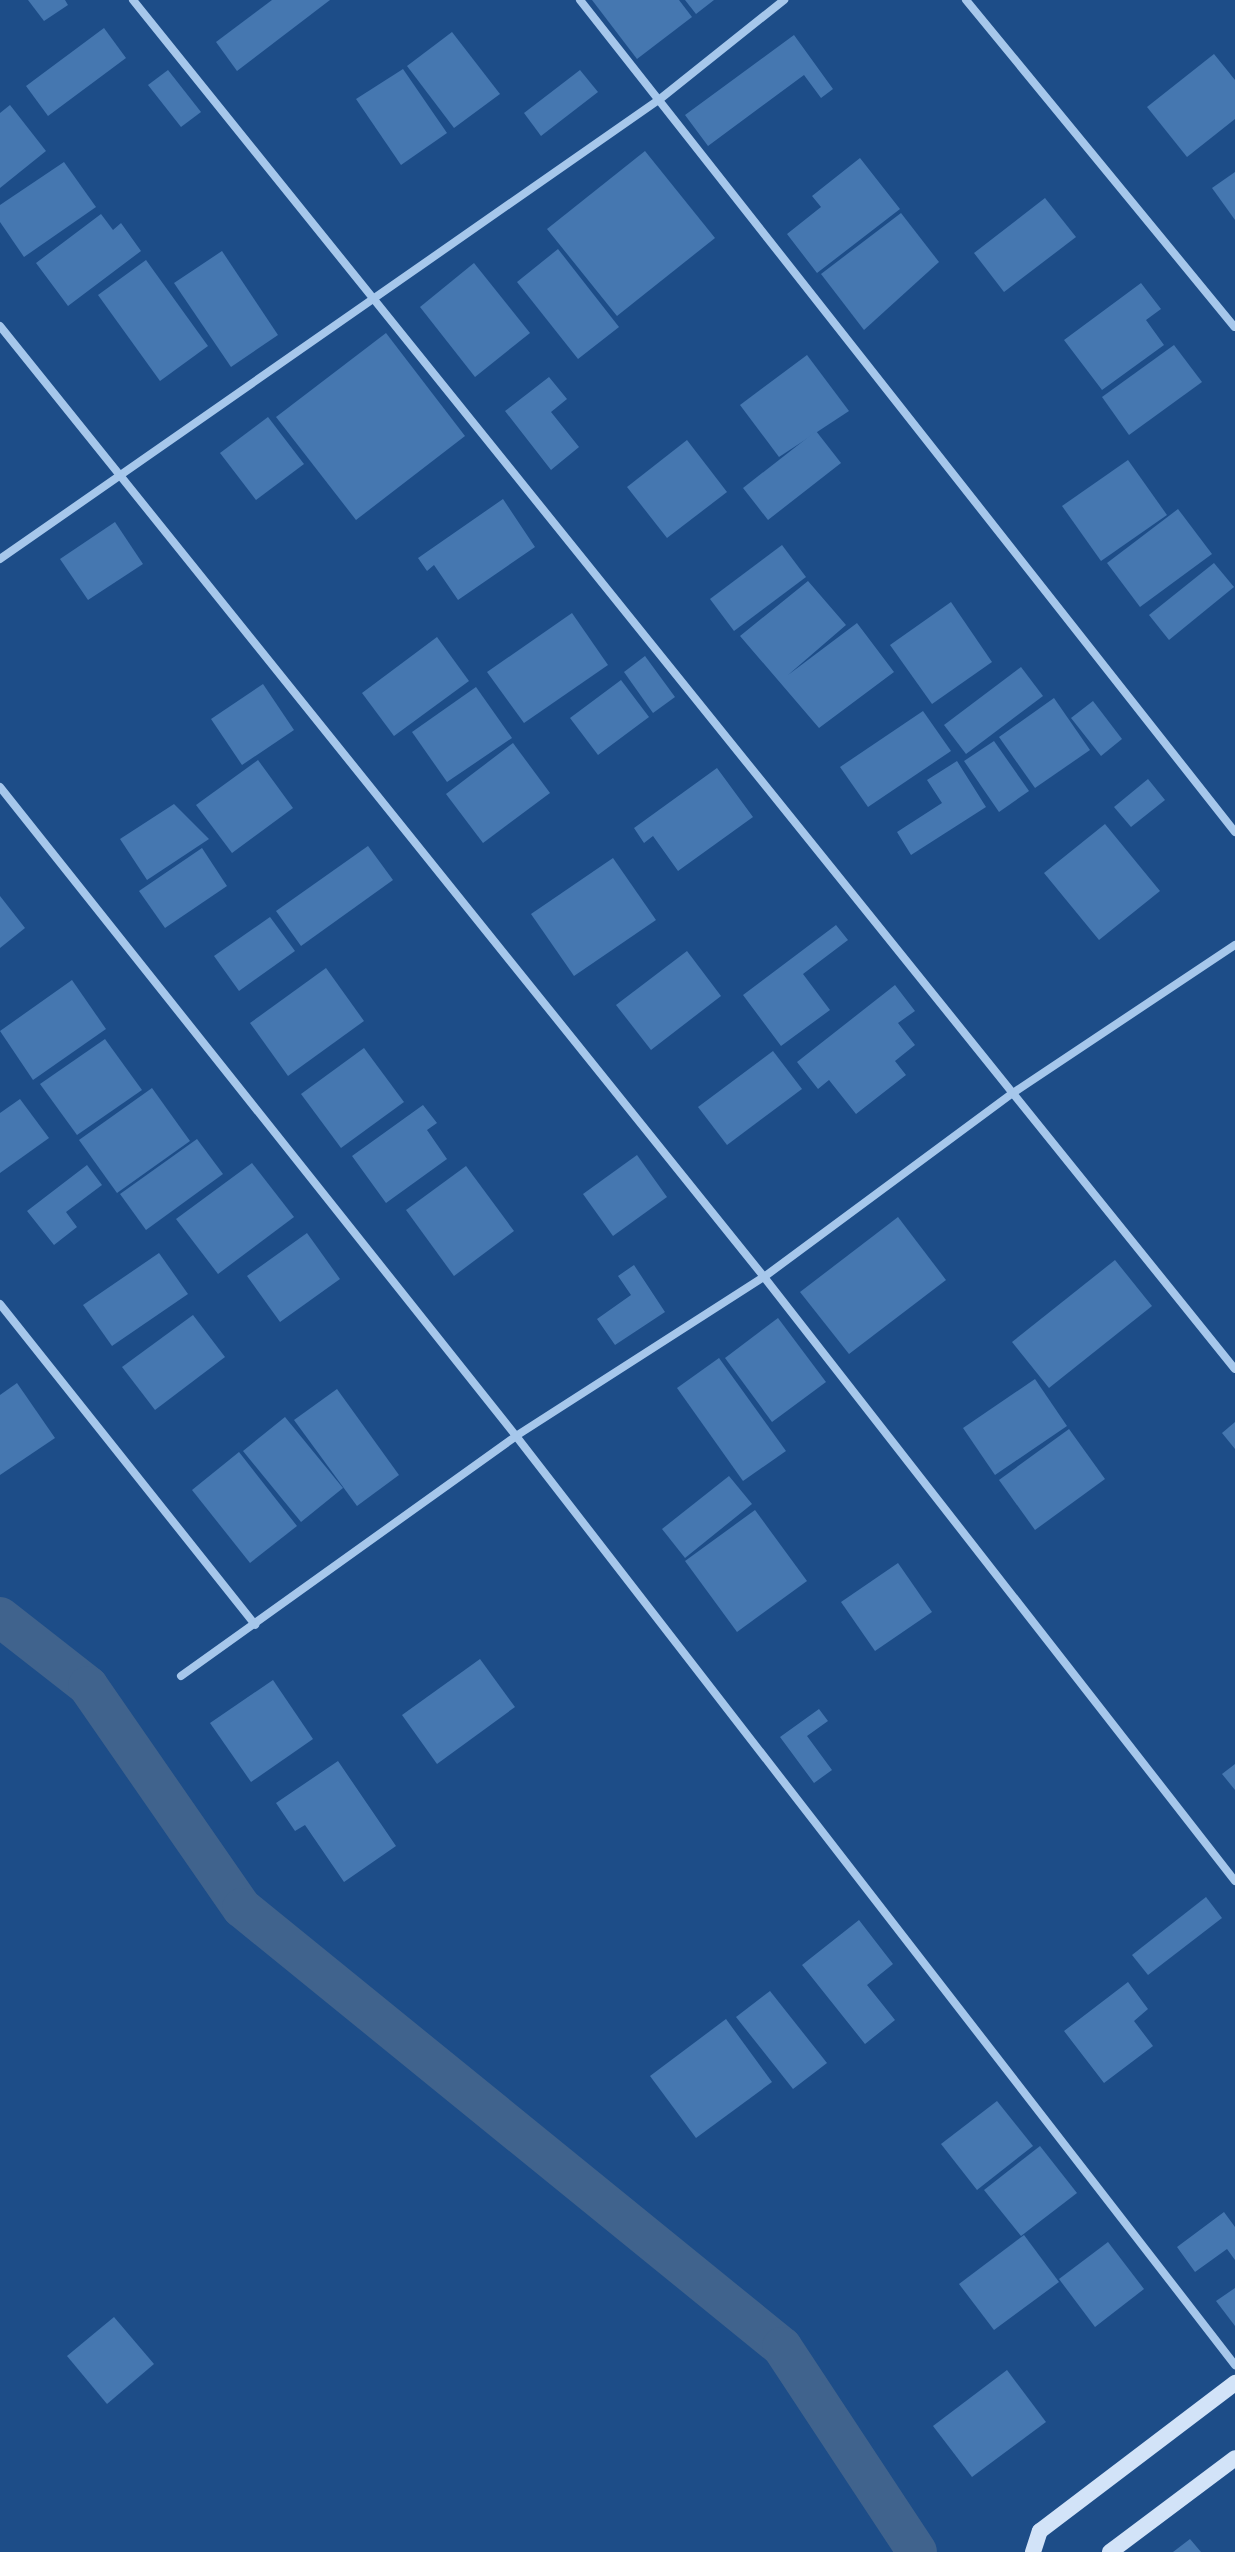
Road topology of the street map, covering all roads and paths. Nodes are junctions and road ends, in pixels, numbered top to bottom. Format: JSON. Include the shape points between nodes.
{"nodes":[{"id":1,"x":133,"y":0,"type":"edge"},
{"id":2,"x":580,"y":0,"type":"edge"},
{"id":3,"x":784,"y":0,"type":"edge"},
{"id":4,"x":966,"y":0,"type":"edge"},
{"id":5,"x":660,"y":99,"type":"junction"},
{"id":6,"x":374,"y":293,"type":"junction"},
{"id":7,"x":0,"y":326,"type":"edge"},
{"id":8,"x":1235,"y":327,"type":"edge"},
{"id":9,"x":125,"y":478,"type":"junction"},
{"id":10,"x":0,"y":559,"type":"edge"},
{"id":11,"x":0,"y":787,"type":"edge"},
{"id":12,"x":1235,"y":832,"type":"edge"},
{"id":13,"x":1235,"y":945,"type":"edge"},
{"id":14,"x":1013,"y":1093,"type":"junction"},
{"id":15,"x":764,"y":1277,"type":"junction"},
{"id":16,"x":0,"y":1304,"type":"edge"},
{"id":17,"x":1235,"y":1369,"type":"edge"},
{"id":18,"x":516,"y":1436,"type":"junction"},
{"id":19,"x":255,"y":1625,"type":"junction"},
{"id":20,"x":181,"y":1676,"type":"dead end"},
{"id":21,"x":1235,"y":1881,"type":"edge"},
{"id":22,"x":1235,"y":2365,"type":"edge"},
{"id":23,"x":1235,"y":2383,"type":"edge"},
{"id":24,"x":1235,"y":2458,"type":"edge"},
{"id":25,"x":1033,"y":2552,"type":"edge"},
{"id":26,"x":1110,"y":2552,"type":"edge"}],
"edges":[{"from":1,"to":6,"type":"street"},
{"from":2,"to":5,"type":"street"},
{"from":3,"to":5,"type":"street"},
{"from":4,"to":8,"type":"street"},
{"from":5,"to":6,"type":"street"},
{"from":5,"to":12,"type":"street"},
{"from":6,"to":9,"type":"street"},
{"from":6,"to":14,"type":"street"},
{"from":7,"to":9,"type":"street"},
{"from":9,"to":10,"type":"street"},
{"from":9,"to":15,"type":"street"},
{"from":11,"to":18,"type":"street"},
{"from":13,"to":14,"type":"street"},
{"from":14,"to":15,"type":"street"},
{"from":14,"to":17,"type":"street"},
{"from":15,"to":18,"type":"street"},
{"from":15,"to":21,"type":"street"},
{"from":16,"to":19,"type":"street"},
{"from":18,"to":19,"type":"street"},
{"from":18,"to":22,"type":"street"},
{"from":19,"to":20,"type":"street"},
{"from":23,"to":25,"type":"street","via":[[1040,2531]]},
{"from":24,"to":26,"type":"street"}]}
